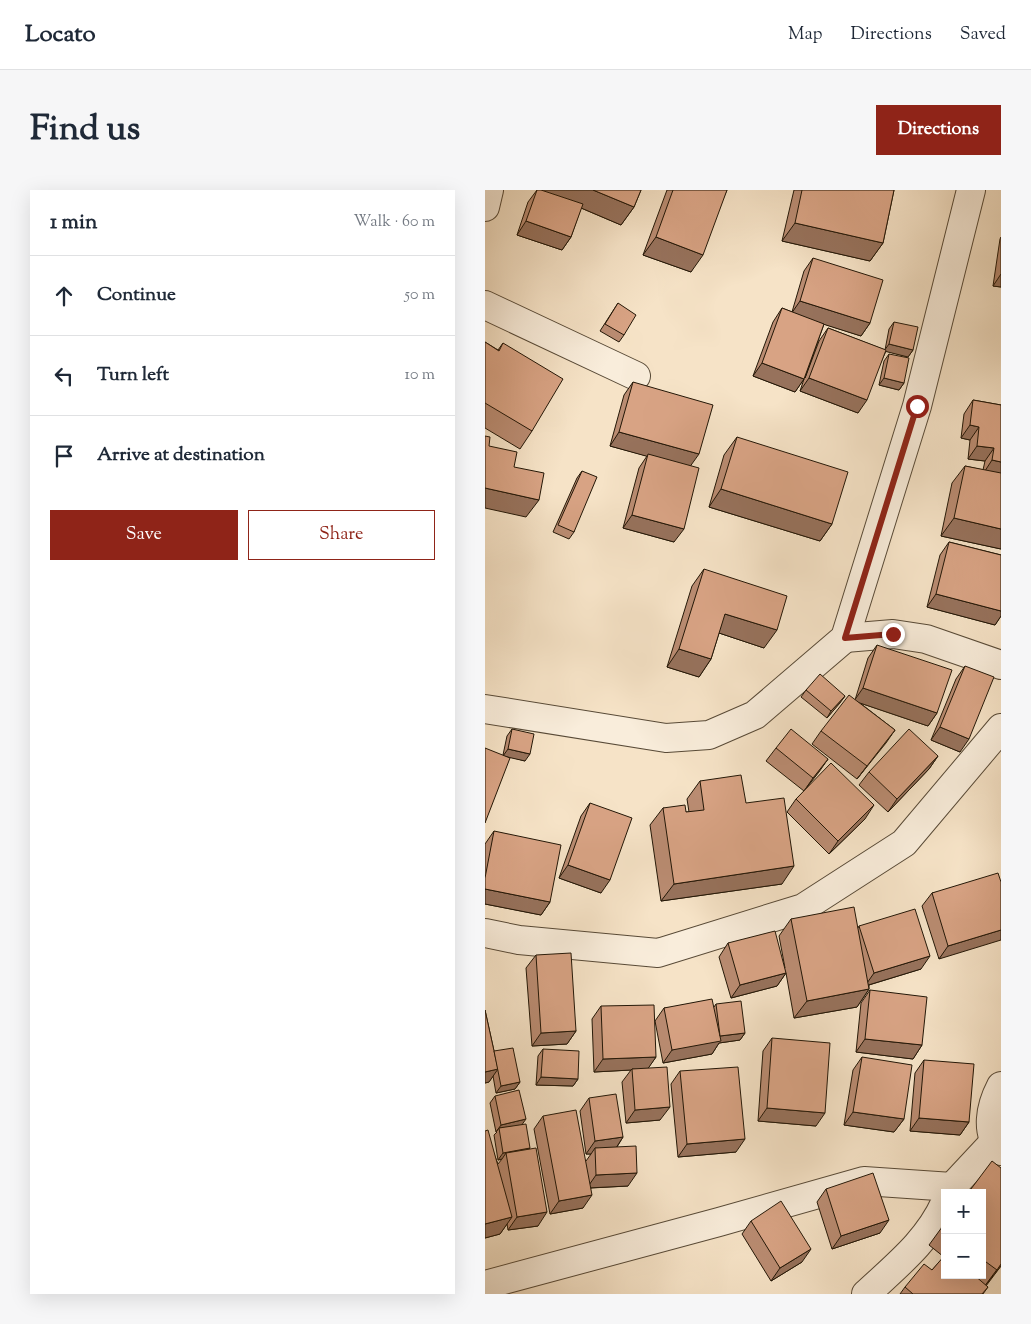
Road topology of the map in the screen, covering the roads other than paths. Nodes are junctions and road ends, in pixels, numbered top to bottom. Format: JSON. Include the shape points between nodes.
{"nodes":[{"id":1,"x":489,"y":190,"type":"edge"},
{"id":2,"x":971,"y":190,"type":"edge"},
{"id":3,"x":485,"y":207,"type":"edge"},
{"id":4,"x":485,"y":305,"type":"edge"},
{"id":5,"x":636,"y":376,"type":"dead end"},
{"id":6,"x":845,"y":638,"type":"junction"},
{"id":7,"x":1001,"y":665,"type":"edge"},
{"id":8,"x":485,"y":709,"type":"edge"},
{"id":9,"x":1001,"y":728,"type":"edge"},
{"id":10,"x":485,"y":933,"type":"edge"},
{"id":11,"x":1001,"y":1086,"type":"edge"},
{"id":12,"x":997,"y":1147,"type":"edge"},
{"id":13,"x":954,"y":1189,"type":"edge"},
{"id":14,"x":941,"y":1193,"type":"edge"},
{"id":15,"x":941,"y":1212,"type":"edge"},
{"id":16,"x":485,"y":1285,"type":"edge"},
{"id":17,"x":866,"y":1294,"type":"edge"}],
"edges":[{"from":1,"to":3,"type":"street"},
{"from":2,"to":6,"type":"street","via":[[917,406]]},
{"from":4,"to":5,"type":"street"},
{"from":6,"to":7,"type":"street","via":[[893,634],[926,639]]},
{"from":6,"to":8,"type":"street","via":[[755,715],[709,735],[666,738]]},
{"from":9,"to":10,"type":"street","via":[[904,842],[803,908],[658,953],[519,940]]},
{"from":11,"to":12,"type":"street","via":[[990,1123]]},
{"from":12,"to":13,"type":"street"},
{"from":14,"to":16,"type":"street","via":[[864,1181]]},
{"from":15,"to":17,"type":"street","via":[[916,1248]]}]}
